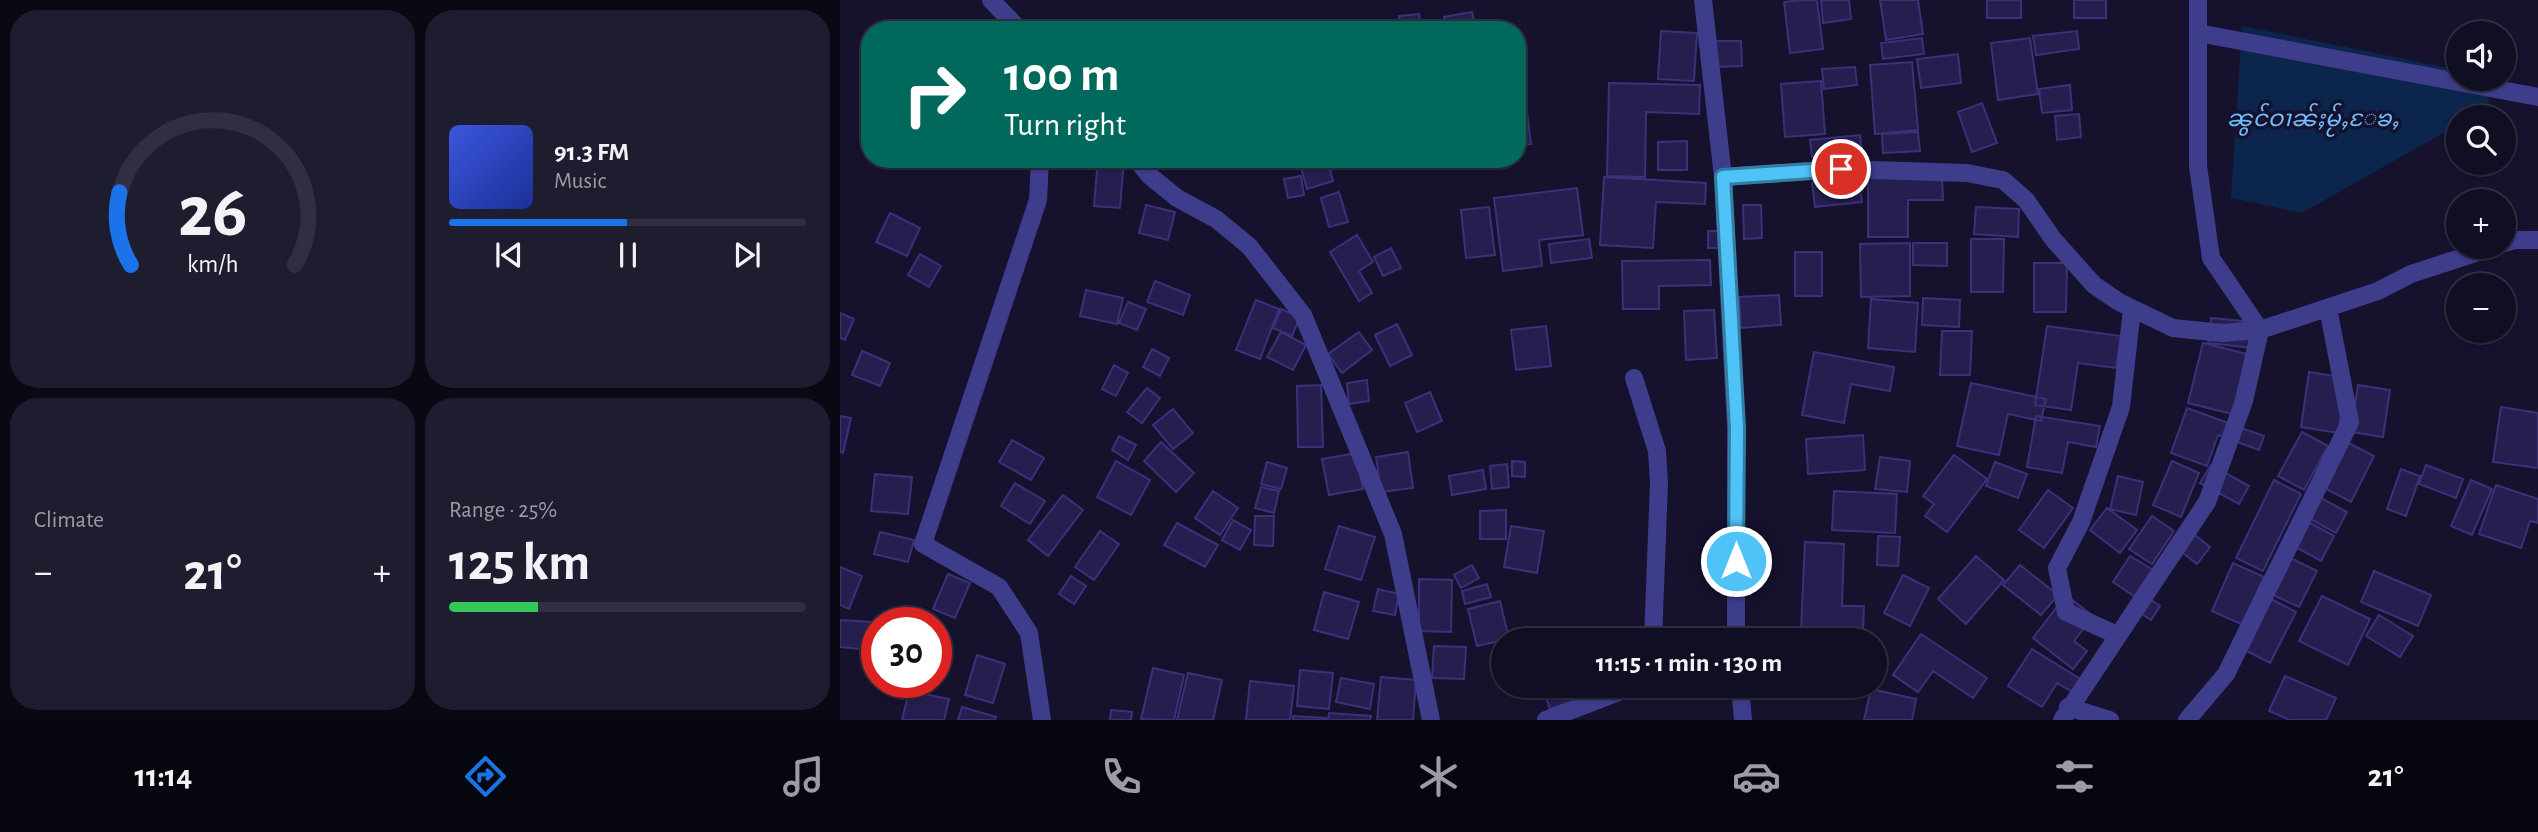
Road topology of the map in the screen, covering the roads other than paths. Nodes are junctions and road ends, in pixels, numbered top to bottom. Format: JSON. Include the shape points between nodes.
{"nodes":[{"id":1,"x":990,"y":0,"type":"edge"},
{"id":2,"x":1703,"y":0,"type":"edge"},
{"id":3,"x":2199,"y":0,"type":"edge"},
{"id":4,"x":1011,"y":21,"type":"edge"},
{"id":5,"x":2198,"y":33,"type":"junction"},
{"id":6,"x":2538,"y":96,"type":"edge"},
{"id":7,"x":1040,"y":168,"type":"edge"},
{"id":8,"x":1143,"y":168,"type":"edge"},
{"id":9,"x":1723,"y":177,"type":"junction"},
{"id":10,"x":2516,"y":240,"type":"edge"},
{"id":11,"x":2538,"y":240,"type":"edge"},
{"id":12,"x":2457,"y":259,"type":"edge"},
{"id":13,"x":2328,"y":308,"type":"junction"},
{"id":14,"x":2133,"y":309,"type":"junction"},
{"id":15,"x":2260,"y":330,"type":"junction"},
{"id":16,"x":1634,"y":379,"type":"dead end"},
{"id":17,"x":1653,"y":628,"type":"edge"},
{"id":18,"x":1736,"y":628,"type":"edge"},
{"id":19,"x":2117,"y":635,"type":"junction"},
{"id":20,"x":1603,"y":698,"type":"edge"},
{"id":21,"x":1741,"y":698,"type":"edge"},
{"id":22,"x":2065,"y":714,"type":"edge"},
{"id":23,"x":1042,"y":720,"type":"edge"},
{"id":24,"x":1431,"y":720,"type":"edge"},
{"id":25,"x":1546,"y":720,"type":"edge"},
{"id":26,"x":1744,"y":720,"type":"edge"},
{"id":27,"x":2110,"y":720,"type":"edge"},
{"id":28,"x":2187,"y":720,"type":"edge"}],
"edges":[{"from":1,"to":4,"type":"street"},
{"from":2,"to":9,"type":"street"},
{"from":3,"to":5,"type":"street"},
{"from":5,"to":6,"type":"street"},
{"from":5,"to":15,"type":"street","via":[[2198,166],[2211,258]]},
{"from":7,"to":23,"type":"street","via":[[1038,200],[923,544],[999,587],[1029,633]]},
{"from":8,"to":24,"type":"street","via":[[1177,198],[1216,219],[1249,246],[1303,315],[1393,534]]},
{"from":9,"to":14,"type":"street","via":[[1841,169],[1967,173],[2003,180],[2026,200],[2094,285]]},
{"from":9,"to":18,"type":"street","via":[[1737,428]]},
{"from":10,"to":11,"type":"street"},
{"from":12,"to":13,"type":"street"},
{"from":13,"to":15,"type":"street"},
{"from":13,"to":28,"type":"street","via":[[2350,422],[2226,674]]},
{"from":14,"to":15,"type":"street","via":[[2173,328],[2222,333]]},
{"from":14,"to":19,"type":"street","via":[[2121,407],[2081,522],[2057,568],[2066,612]]},
{"from":15,"to":19,"type":"street","via":[[2244,401],[2207,502]]},
{"from":16,"to":17,"type":"street","via":[[1657,451]]},
{"from":19,"to":22,"type":"street"},
{"from":20,"to":25,"type":"street"},
{"from":21,"to":26,"type":"street"},
{"from":22,"to":27,"type":"street"}]}
